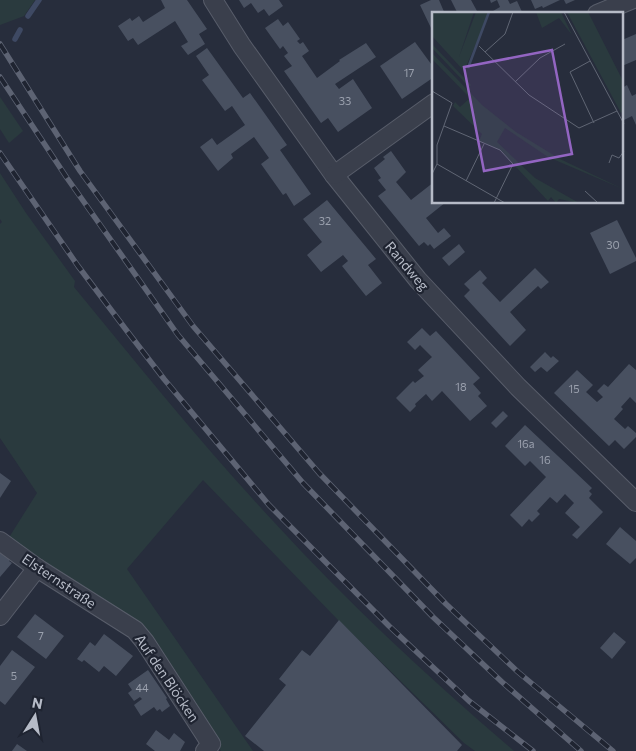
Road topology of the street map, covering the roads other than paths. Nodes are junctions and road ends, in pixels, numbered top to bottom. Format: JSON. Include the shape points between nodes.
{"nodes":[{"id":1,"x":213,"y":0,"type":"edge"},
{"id":2,"x":631,"y":0,"type":"edge"},
{"id":3,"x":602,"y":12,"type":"edge"},
{"id":4,"x":432,"y":104,"type":"edge"},
{"id":5,"x":334,"y":174,"type":"junction"},
{"id":6,"x":636,"y":502,"type":"edge"},
{"id":7,"x":0,"y":541,"type":"edge"},
{"id":8,"x":37,"y":568,"type":"junction"},
{"id":9,"x":0,"y":616,"type":"edge"},
{"id":10,"x":118,"y":620,"type":"joint"},
{"id":11,"x":208,"y":747,"type":"edge"}],
"edges":[{"from":1,"to":5,"type":"street","name":"Randweg"},
{"from":2,"to":3,"type":"street"},
{"from":4,"to":5,"type":"street"},
{"from":5,"to":6,"type":"street","name":"Randweg","via":[[418,280],[518,387]]},
{"from":7,"to":8,"type":"street","name":"Elsternstraße"},
{"from":8,"to":9,"type":"street"},
{"from":8,"to":10,"type":"street","name":"Elsternstraße"},
{"from":10,"to":11,"type":"street","name":"Auf den Blöcken","via":[[135,630],[145,642]]}]}
